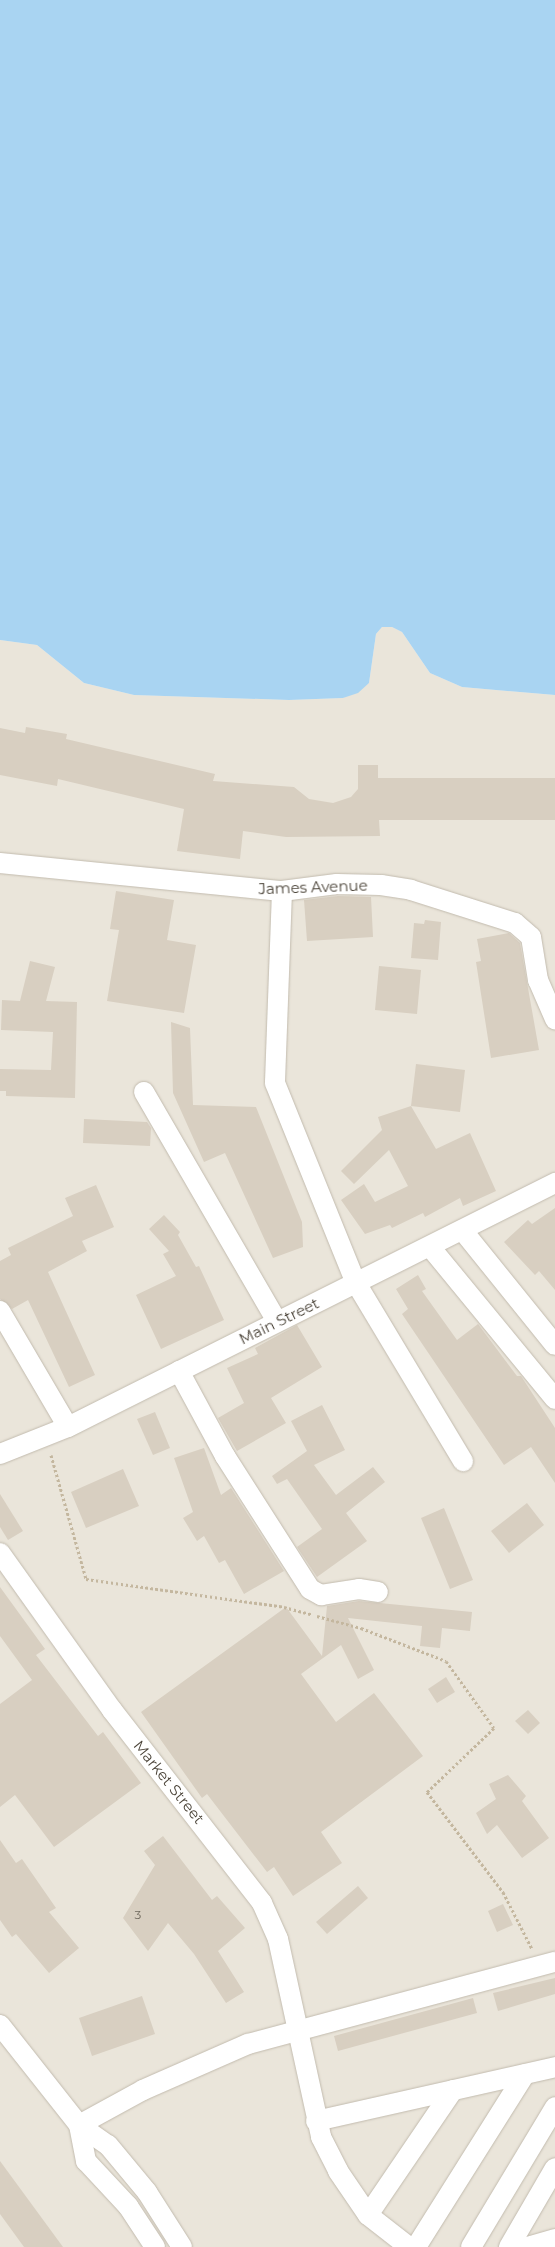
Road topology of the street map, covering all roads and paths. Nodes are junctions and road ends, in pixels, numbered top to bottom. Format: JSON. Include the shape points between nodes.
{"nodes":[{"id":1,"x":0,"y":863,"type":"edge"},
{"id":2,"x":282,"y":891,"type":"junction"},
{"id":3,"x":555,"y":1019,"type":"edge"},
{"id":4,"x":144,"y":1092,"type":"dead end"},
{"id":5,"x":555,"y":1183,"type":"edge"},
{"id":6,"x":463,"y":1231,"type":"junction"},
{"id":7,"x":431,"y":1248,"type":"junction"},
{"id":8,"x":356,"y":1283,"type":"junction"},
{"id":9,"x":0,"y":1311,"type":"edge"},
{"id":10,"x":277,"y":1321,"type":"junction"},
{"id":11,"x":555,"y":1345,"type":"edge"},
{"id":12,"x":180,"y":1371,"type":"junction"},
{"id":13,"x":555,"y":1399,"type":"edge"},
{"id":14,"x":68,"y":1427,"type":"junction"},
{"id":15,"x":45,"y":1436,"type":"junction"},
{"id":16,"x":0,"y":1454,"type":"edge"},
{"id":17,"x":463,"y":1461,"type":"dead end"},
{"id":18,"x":0,"y":1553,"type":"edge"},
{"id":19,"x":378,"y":1592,"type":"dead end"},
{"id":20,"x":548,"y":1964,"type":"edge"},
{"id":21,"x":0,"y":2025,"type":"edge"},
{"id":22,"x":297,"y":2029,"type":"junction"},
{"id":23,"x":555,"y":2067,"type":"edge"},
{"id":24,"x":525,"y":2074,"type":"junction"},
{"id":25,"x":453,"y":2090,"type":"junction"},
{"id":26,"x":555,"y":2107,"type":"edge"},
{"id":27,"x":316,"y":2121,"type":"junction"},
{"id":28,"x":79,"y":2125,"type":"junction"},
{"id":29,"x":555,"y":2168,"type":"edge"},
{"id":30,"x":368,"y":2215,"type":"junction"},
{"id":31,"x":155,"y":2247,"type":"edge"},
{"id":32,"x":182,"y":2247,"type":"edge"},
{"id":33,"x":409,"y":2247,"type":"edge"},
{"id":34,"x":416,"y":2247,"type":"edge"},
{"id":35,"x":471,"y":2247,"type":"edge"},
{"id":36,"x":509,"y":2247,"type":"edge"}],
"edges":[{"from":1,"to":2,"type":"street","name":"James Avenue"},
{"from":2,"to":3,"type":"street","name":"James Avenue","via":[[338,884],[381,885],[411,890],[515,923],[531,937],[538,980]]},
{"from":2,"to":8,"type":"street","via":[[275,1084]]},
{"from":4,"to":10,"type":"street"},
{"from":5,"to":6,"type":"street","name":"Main Street"},
{"from":6,"to":7,"type":"street","name":"Main Street"},
{"from":6,"to":11,"type":"street"},
{"from":7,"to":8,"type":"street","name":"Main Street"},
{"from":7,"to":13,"type":"street"},
{"from":8,"to":10,"type":"street","name":"Main Street"},
{"from":8,"to":17,"type":"street"},
{"from":9,"to":14,"type":"street"},
{"from":10,"to":12,"type":"street","name":"Main Street"},
{"from":12,"to":14,"type":"street","name":"Main Street"},
{"from":12,"to":19,"type":"street","via":[[226,1456],[310,1589],[321,1595],[359,1589]]},
{"from":14,"to":15,"type":"street","name":"Main Street"},
{"from":15,"to":16,"type":"street","name":"Main Street"},
{"from":15,"to":20,"type":"path","via":[[86,1579],[284,1607],[361,1628],[446,1661],[494,1728],[428,1792],[504,1892]]},
{"from":18,"to":22,"type":"street","name":"Market Street","via":[[112,1710],[262,1903],[278,1939]]},
{"from":20,"to":22,"type":"street"},
{"from":21,"to":28,"type":"street"},
{"from":22,"to":27,"type":"street","name":"Market Street"},
{"from":22,"to":28,"type":"street","via":[[248,2044],[194,2067]]},
{"from":23,"to":24,"type":"street"},
{"from":24,"to":25,"type":"street"},
{"from":24,"to":34,"type":"street"},
{"from":25,"to":27,"type":"street"},
{"from":25,"to":30,"type":"street"},
{"from":26,"to":35,"type":"street"},
{"from":27,"to":30,"type":"street","name":"Market Street","via":[[338,2171]]},
{"from":28,"to":31,"type":"street","via":[[86,2160],[128,2206]]},
{"from":28,"to":32,"type":"street","via":[[108,2145],[147,2192]]},
{"from":29,"to":36,"type":"street"},
{"from":30,"to":33,"type":"street","name":"Market Street"}]}
